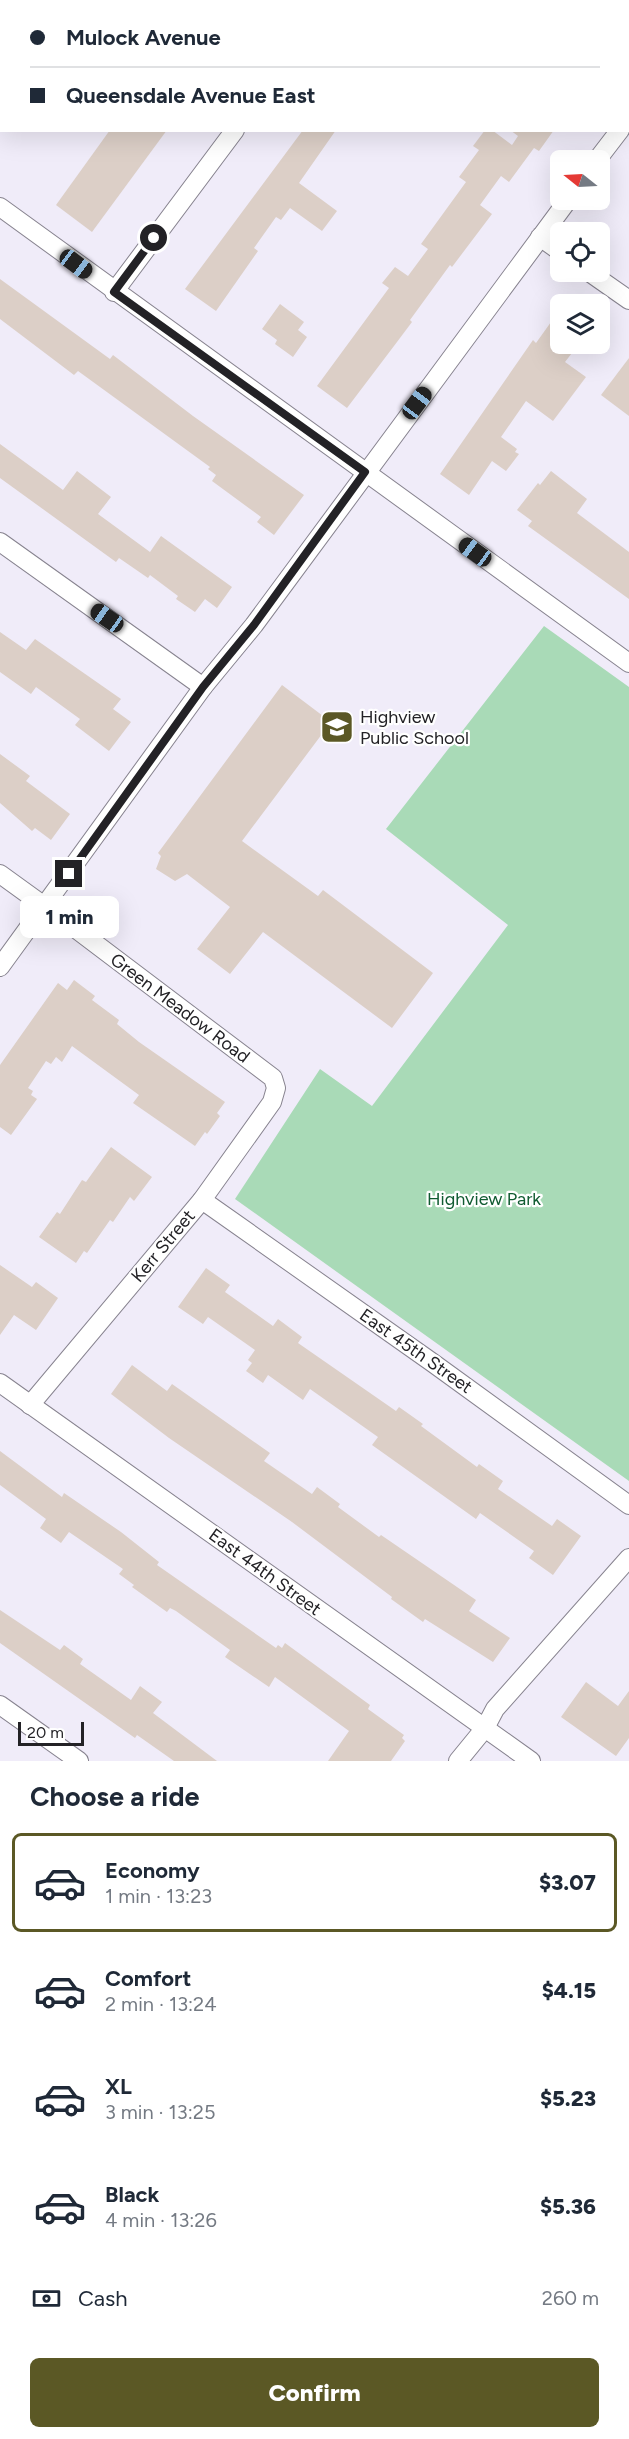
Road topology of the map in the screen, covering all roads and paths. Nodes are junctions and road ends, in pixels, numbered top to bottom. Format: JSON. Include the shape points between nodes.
{"nodes":[{"id":1,"x":234,"y":132,"type":"edge"},
{"id":2,"x":618,"y":132,"type":"edge"},
{"id":3,"x":605,"y":150,"type":"edge"},
{"id":4,"x":0,"y":207,"type":"edge"},
{"id":5,"x":560,"y":210,"type":"edge"},
{"id":6,"x":540,"y":237,"type":"junction"},
{"id":7,"x":550,"y":244,"type":"edge"},
{"id":8,"x":603,"y":282,"type":"edge"},
{"id":9,"x":114,"y":292,"type":"junction"},
{"id":10,"x":629,"y":300,"type":"edge"},
{"id":11,"x":365,"y":472,"type":"junction"},
{"id":12,"x":0,"y":542,"type":"edge"},
{"id":13,"x":629,"y":663,"type":"edge"},
{"id":14,"x":203,"y":687,"type":"junction"},
{"id":15,"x":0,"y":874,"type":"edge"},
{"id":16,"x":45,"y":908,"type":"junction"},
{"id":17,"x":0,"y":968,"type":"edge"},
{"id":18,"x":273,"y":1078,"type":"joint"},
{"id":19,"x":202,"y":1200,"type":"junction"},
{"id":20,"x":0,"y":1383,"type":"edge"},
{"id":21,"x":30,"y":1405,"type":"junction"},
{"id":22,"x":629,"y":1505,"type":"edge"},
{"id":23,"x":629,"y":1558,"type":"edge"},
{"id":24,"x":0,"y":1705,"type":"edge"},
{"id":25,"x":485,"y":1728,"type":"junction"},
{"id":26,"x":79,"y":1761,"type":"edge"},
{"id":27,"x":458,"y":1761,"type":"edge"},
{"id":28,"x":531,"y":1761,"type":"edge"}],
"edges":[{"from":1,"to":9,"type":"street"},
{"from":2,"to":3,"type":"street"},
{"from":4,"to":9,"type":"street"},
{"from":5,"to":6,"type":"street"},
{"from":6,"to":7,"type":"street"},
{"from":6,"to":11,"type":"street"},
{"from":8,"to":10,"type":"street"},
{"from":9,"to":11,"type":"street"},
{"from":11,"to":13,"type":"street"},
{"from":11,"to":14,"type":"street","via":[[254,625]]},
{"from":12,"to":14,"type":"street"},
{"from":14,"to":16,"type":"street"},
{"from":15,"to":16,"type":"street","name":"Green Meadow Road"},
{"from":16,"to":17,"type":"street"},
{"from":16,"to":18,"type":"street","name":"Green Meadow Road"},
{"from":18,"to":19,"type":"street","name":"Kerr Street","via":[[273,1102]]},
{"from":19,"to":21,"type":"street","name":"Kerr Street"},
{"from":19,"to":22,"type":"street","name":"East 45th Street"},
{"from":20,"to":21,"type":"street","name":"East 44th Street"},
{"from":21,"to":25,"type":"street","name":"East 44th Street"},
{"from":23,"to":25,"type":"street","via":[[495,1709]]},
{"from":24,"to":26,"type":"street"},
{"from":25,"to":27,"type":"street"},
{"from":25,"to":28,"type":"street","name":"East 44th Street"}]}
